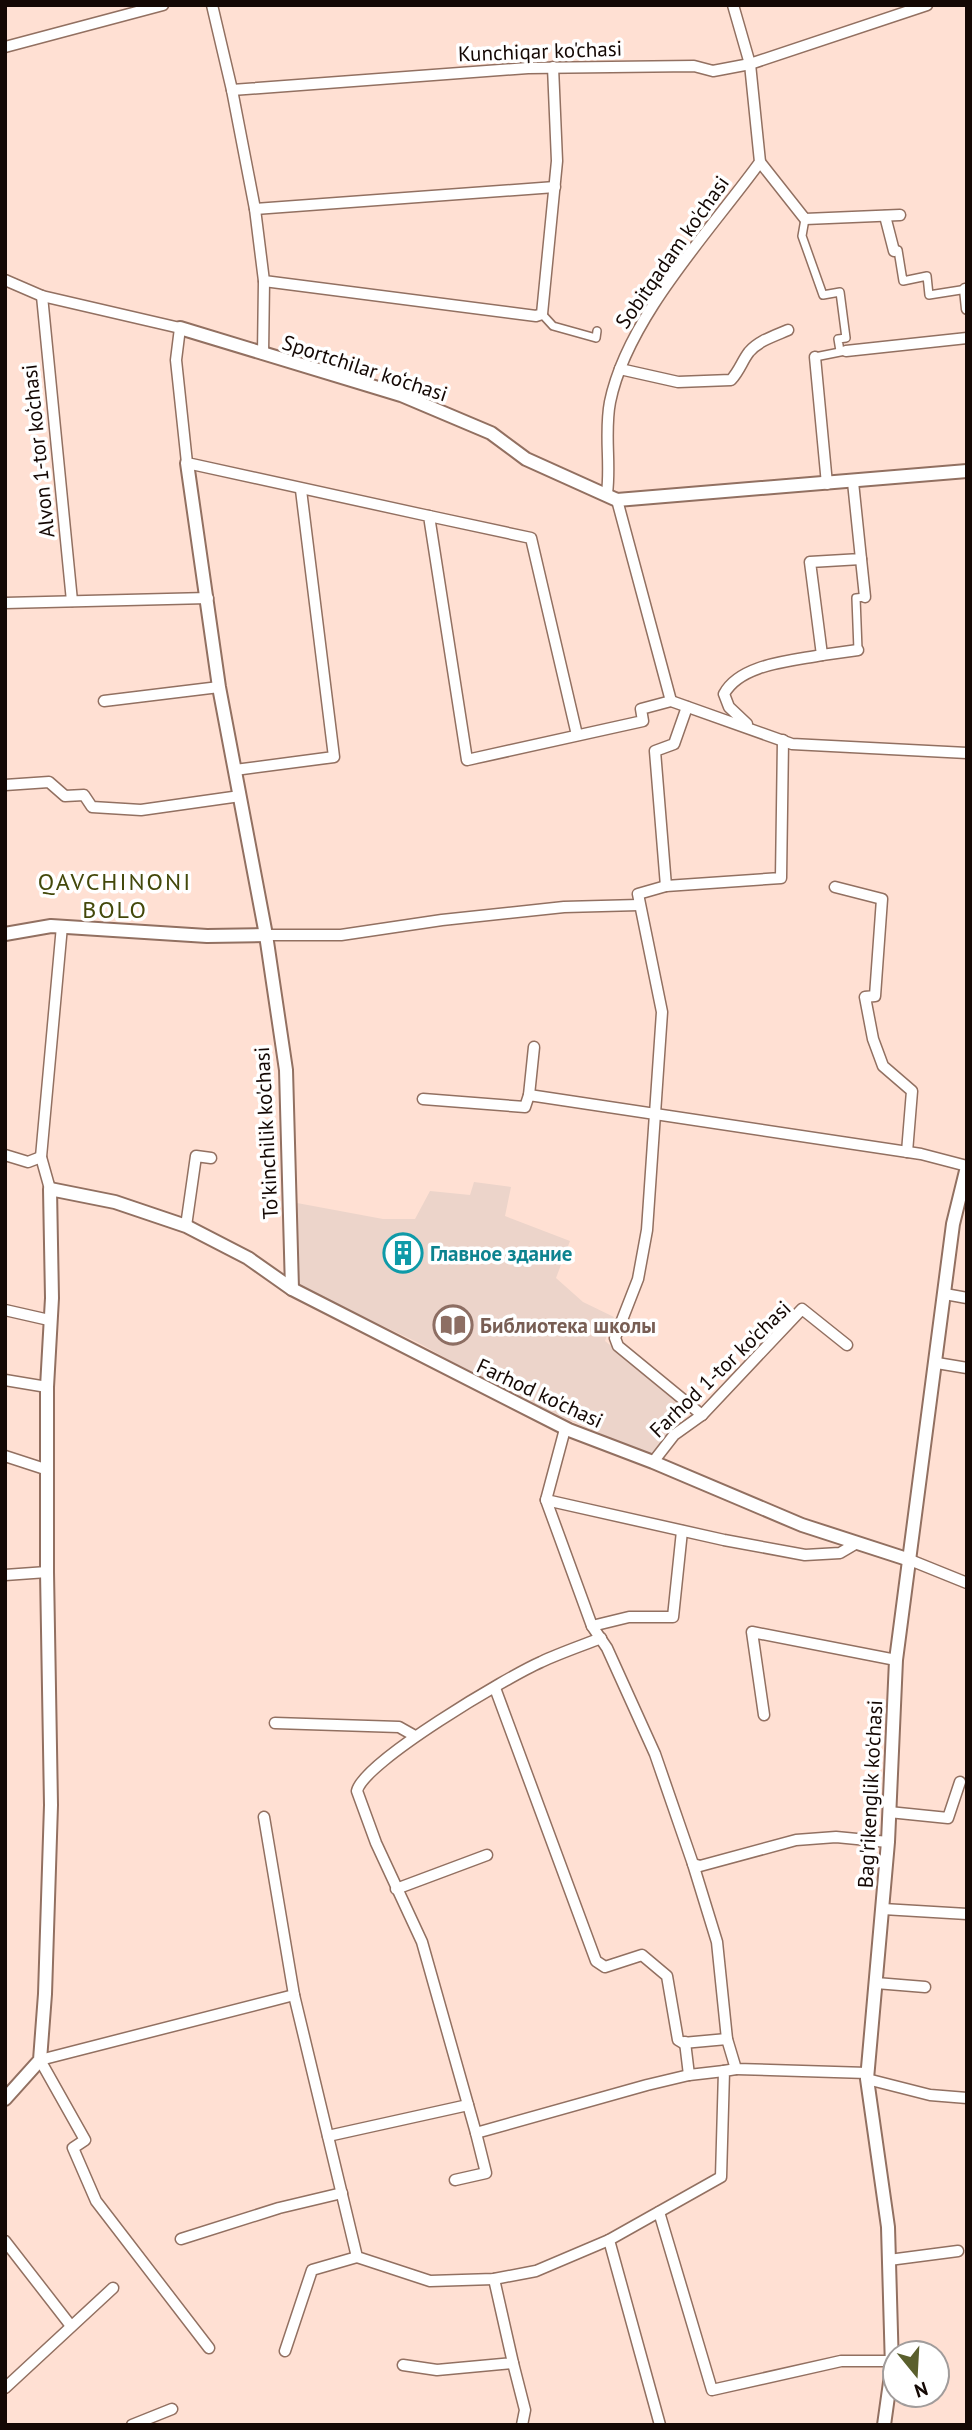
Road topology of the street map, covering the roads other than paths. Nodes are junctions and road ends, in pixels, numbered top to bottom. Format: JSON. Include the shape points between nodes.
{"nodes":[{"id":1,"x":163,"y":5,"type":"edge"},
{"id":2,"x":212,"y":5,"type":"edge"},
{"id":3,"x":733,"y":5,"type":"edge"},
{"id":4,"x":928,"y":5,"type":"edge"},
{"id":5,"x":5,"y":47,"type":"edge"},
{"id":6,"x":750,"y":64,"type":"junction"},
{"id":7,"x":553,"y":67,"type":"junction"},
{"id":8,"x":232,"y":90,"type":"junction"},
{"id":9,"x":760,"y":162,"type":"junction"},
{"id":10,"x":555,"y":187,"type":"junction"},
{"id":11,"x":256,"y":209,"type":"junction"},
{"id":12,"x":900,"y":215,"type":"dead end"},
{"id":13,"x":886,"y":216,"type":"junction"},
{"id":14,"x":805,"y":219,"type":"junction"},
{"id":15,"x":894,"y":251,"type":"joint"},
{"id":16,"x":5,"y":280,"type":"edge"},
{"id":17,"x":264,"y":281,"type":"junction"},
{"id":18,"x":966,"y":289,"type":"edge"},
{"id":19,"x":42,"y":296,"type":"junction"},
{"id":20,"x":967,"y":309,"type":"edge"},
{"id":21,"x":542,"y":314,"type":"junction"},
{"id":22,"x":180,"y":328,"type":"junction"},
{"id":23,"x":788,"y":330,"type":"dead end"},
{"id":24,"x":597,"y":331,"type":"dead end"},
{"id":25,"x":967,"y":338,"type":"edge"},
{"id":26,"x":843,"y":351,"type":"junction"},
{"id":27,"x":263,"y":354,"type":"junction"},
{"id":28,"x":815,"y":357,"type":"joint"},
{"id":29,"x":620,"y":369,"type":"junction"},
{"id":30,"x":187,"y":463,"type":"junction"},
{"id":31,"x":967,"y":471,"type":"edge"},
{"id":32,"x":853,"y":482,"type":"junction"},
{"id":33,"x":827,"y":484,"type":"junction"},
{"id":34,"x":301,"y":490,"type":"junction"},
{"id":35,"x":612,"y":497,"type":"junction"},
{"id":36,"x":429,"y":516,"type":"junction"},
{"id":37,"x":861,"y":559,"type":"junction"},
{"id":38,"x":865,"y":597,"type":"joint"},
{"id":39,"x":208,"y":598,"type":"junction"},
{"id":40,"x":72,"y":601,"type":"junction"},
{"id":41,"x":5,"y":603,"type":"edge"},
{"id":42,"x":858,"y":650,"type":"joint"},
{"id":43,"x":822,"y":655,"type":"junction"},
{"id":44,"x":219,"y":687,"type":"junction"},
{"id":45,"x":104,"y":701,"type":"dead end"},
{"id":46,"x":671,"y":701,"type":"junction"},
{"id":47,"x":687,"y":707,"type":"junction"},
{"id":48,"x":752,"y":728,"type":"junction"},
{"id":49,"x":577,"y":735,"type":"junction"},
{"id":50,"x":783,"y":740,"type":"junction"},
{"id":51,"x":967,"y":753,"type":"edge"},
{"id":52,"x":235,"y":769,"type":"junction"},
{"id":53,"x":5,"y":785,"type":"edge"},
{"id":54,"x":240,"y":796,"type":"junction"},
{"id":55,"x":666,"y":886,"type":"junction"},
{"id":56,"x":835,"y":887,"type":"dead end"},
{"id":57,"x":639,"y":905,"type":"junction"},
{"id":58,"x":62,"y":926,"type":"junction"},
{"id":59,"x":5,"y":933,"type":"edge"},
{"id":60,"x":266,"y":935,"type":"junction"},
{"id":61,"x":534,"y":1047,"type":"dead end"},
{"id":62,"x":529,"y":1095,"type":"junction"},
{"id":63,"x":423,"y":1099,"type":"dead end"},
{"id":64,"x":656,"y":1114,"type":"junction"},
{"id":65,"x":907,"y":1152,"type":"junction"},
{"id":66,"x":5,"y":1155,"type":"edge"},
{"id":67,"x":41,"y":1157,"type":"junction"},
{"id":68,"x":211,"y":1158,"type":"dead end"},
{"id":69,"x":967,"y":1166,"type":"edge"},
{"id":70,"x":50,"y":1189,"type":"junction"},
{"id":71,"x":187,"y":1226,"type":"junction"},
{"id":72,"x":292,"y":1289,"type":"junction"},
{"id":73,"x":945,"y":1294,"type":"junction"},
{"id":74,"x":967,"y":1298,"type":"edge"},
{"id":75,"x":5,"y":1310,"type":"edge"},
{"id":76,"x":49,"y":1320,"type":"junction"},
{"id":77,"x":847,"y":1345,"type":"dead end"},
{"id":78,"x":937,"y":1363,"type":"junction"},
{"id":79,"x":967,"y":1368,"type":"edge"},
{"id":80,"x":5,"y":1380,"type":"edge"},
{"id":81,"x":47,"y":1387,"type":"junction"},
{"id":82,"x":702,"y":1415,"type":"junction"},
{"id":83,"x":565,"y":1429,"type":"junction"},
{"id":84,"x":5,"y":1456,"type":"edge"},
{"id":85,"x":653,"y":1462,"type":"junction"},
{"id":86,"x":48,"y":1470,"type":"junction"},
{"id":87,"x":546,"y":1500,"type":"junction"},
{"id":88,"x":682,"y":1531,"type":"junction"},
{"id":89,"x":857,"y":1543,"type":"junction"},
{"id":90,"x":910,"y":1560,"type":"junction"},
{"id":91,"x":47,"y":1572,"type":"junction"},
{"id":92,"x":5,"y":1575,"type":"edge"},
{"id":93,"x":967,"y":1583,"type":"edge"},
{"id":94,"x":592,"y":1626,"type":"junction"},
{"id":95,"x":601,"y":1637,"type":"junction"},
{"id":96,"x":896,"y":1660,"type":"junction"},
{"id":97,"x":495,"y":1688,"type":"junction"},
{"id":98,"x":764,"y":1715,"type":"dead end"},
{"id":99,"x":275,"y":1723,"type":"dead end"},
{"id":100,"x":415,"y":1736,"type":"junction"},
{"id":101,"x":960,"y":1782,"type":"dead end"},
{"id":102,"x":889,"y":1812,"type":"junction"},
{"id":103,"x":264,"y":1817,"type":"dead end"},
{"id":104,"x":888,"y":1842,"type":"junction"},
{"id":105,"x":487,"y":1855,"type":"dead end"},
{"id":106,"x":694,"y":1864,"type":"junction"},
{"id":107,"x":397,"y":1889,"type":"junction"},
{"id":108,"x":883,"y":1909,"type":"junction"},
{"id":109,"x":967,"y":1913,"type":"edge"},
{"id":110,"x":876,"y":1983,"type":"junction"},
{"id":111,"x":925,"y":1987,"type":"dead end"},
{"id":112,"x":294,"y":1995,"type":"junction"},
{"id":113,"x":727,"y":2039,"type":"junction"},
{"id":114,"x":685,"y":2042,"type":"junction"},
{"id":115,"x":40,"y":2060,"type":"junction"},
{"id":116,"x":736,"y":2069,"type":"junction"},
{"id":117,"x":724,"y":2071,"type":"junction"},
{"id":118,"x":689,"y":2075,"type":"junction"},
{"id":119,"x":867,"y":2076,"type":"junction"},
{"id":120,"x":967,"y":2098,"type":"edge"},
{"id":121,"x":5,"y":2099,"type":"edge"},
{"id":122,"x":468,"y":2105,"type":"junction"},
{"id":123,"x":476,"y":2133,"type":"junction"},
{"id":124,"x":328,"y":2136,"type":"junction"},
{"id":125,"x":455,"y":2180,"type":"dead end"},
{"id":126,"x":342,"y":2193,"type":"junction"},
{"id":127,"x":659,"y":2212,"type":"junction"},
{"id":128,"x":181,"y":2239,"type":"dead end"},
{"id":129,"x":609,"y":2240,"type":"junction"},
{"id":130,"x":5,"y":2241,"type":"edge"},
{"id":131,"x":958,"y":2250,"type":"dead end"},
{"id":132,"x":357,"y":2257,"type":"junction"},
{"id":133,"x":889,"y":2260,"type":"junction"},
{"id":134,"x":494,"y":2279,"type":"junction"},
{"id":135,"x":113,"y":2288,"type":"dead end"},
{"id":136,"x":71,"y":2326,"type":"junction"},
{"id":137,"x":891,"y":2339,"type":"edge"},
{"id":138,"x":209,"y":2348,"type":"dead end"},
{"id":139,"x":285,"y":2351,"type":"dead end"},
{"id":140,"x":881,"y":2361,"type":"edge"},
{"id":141,"x":513,"y":2363,"type":"junction"},
{"id":142,"x":403,"y":2365,"type":"dead end"},
{"id":143,"x":5,"y":2388,"type":"edge"},
{"id":144,"x":172,"y":2409,"type":"dead end"},
{"id":145,"x":132,"y":2425,"type":"edge"},
{"id":146,"x":522,"y":2425,"type":"edge"},
{"id":147,"x":660,"y":2425,"type":"edge"}],
"edges":[{"from":1,"to":5,"type":"street"},
{"from":2,"to":8,"type":"street"},
{"from":3,"to":6,"type":"street"},
{"from":4,"to":6,"type":"street","name":"Kunchiqar ko'chasi"},
{"from":6,"to":7,"type":"street","name":"Kunchiqar ko'chasi","via":[[713,71],[694,66]]},
{"from":6,"to":9,"type":"street"},
{"from":7,"to":8,"type":"street","name":"Kunchiqar ko'chasi"},
{"from":7,"to":10,"type":"street"},
{"from":8,"to":11,"type":"street"},
{"from":9,"to":14,"type":"street"},
{"from":9,"to":29,"type":"street","name":"Sobitqadam ko'chasi","via":[[688,257],[631,342]]},
{"from":10,"to":11,"type":"street"},
{"from":10,"to":21,"type":"street"},
{"from":11,"to":17,"type":"street"},
{"from":12,"to":13,"type":"street"},
{"from":13,"to":14,"type":"street"},
{"from":13,"to":15,"type":"street"},
{"from":14,"to":26,"type":"street","via":[[802,236],[824,295],[840,292],[846,338],[838,339]]},
{"from":15,"to":18,"type":"street","via":[[898,250],[903,281],[927,276],[929,295]]},
{"from":16,"to":19,"type":"street"},
{"from":17,"to":21,"type":"street"},
{"from":17,"to":27,"type":"street"},
{"from":18,"to":20,"type":"street"},
{"from":19,"to":22,"type":"street"},
{"from":19,"to":40,"type":"street","name":"Alvon 1-tor ko‘chasi"},
{"from":21,"to":24,"type":"street","via":[[553,326],[596,338]]},
{"from":22,"to":27,"type":"street","name":"Sportchilar ko‘chasi"},
{"from":22,"to":30,"type":"street","via":[[176,360]]},
{"from":23,"to":29,"type":"street","via":[[764,340],[748,354],[731,380],[678,382]]},
{"from":25,"to":26,"type":"street"},
{"from":26,"to":28,"type":"street"},
{"from":27,"to":35,"type":"street","name":"Sportchilar ko‘chasi","via":[[401,396],[491,433],[526,459]]},
{"from":28,"to":33,"type":"street"},
{"from":29,"to":35,"type":"street","name":"Sobitqadam ko'chasi","via":[[606,426]]},
{"from":30,"to":34,"type":"street"},
{"from":30,"to":39,"type":"street","name":"To'kinchilik ko'chasi"},
{"from":31,"to":32,"type":"street","name":"Sportchilar ko‘chasi"},
{"from":32,"to":33,"type":"street","name":"Sportchilar ko‘chasi"},
{"from":32,"to":37,"type":"street"},
{"from":33,"to":35,"type":"street","name":"Sportchilar ko‘chasi"},
{"from":34,"to":36,"type":"street"},
{"from":34,"to":52,"type":"street","via":[[334,757]]},
{"from":35,"to":46,"type":"street","name":"Sobitqadam ko'chasi"},
{"from":36,"to":49,"type":"street","via":[[531,538]]},
{"from":36,"to":49,"type":"street","via":[[467,760]]},
{"from":37,"to":38,"type":"street"},
{"from":37,"to":43,"type":"street","via":[[810,562]]},
{"from":38,"to":42,"type":"street","via":[[856,598]]},
{"from":39,"to":40,"type":"street"},
{"from":39,"to":44,"type":"street","name":"To'kinchilik ko'chasi"},
{"from":40,"to":41,"type":"street"},
{"from":42,"to":43,"type":"street"},
{"from":43,"to":48,"type":"street","via":[[772,665],[729,685],[724,694],[729,707]]},
{"from":44,"to":45,"type":"street"},
{"from":44,"to":52,"type":"street","name":"To'kinchilik ko'chasi"},
{"from":46,"to":47,"type":"street"},
{"from":46,"to":49,"type":"street","via":[[641,709],[643,721]]},
{"from":47,"to":48,"type":"street"},
{"from":47,"to":55,"type":"street","via":[[674,744],[655,751]]},
{"from":48,"to":50,"type":"street"},
{"from":50,"to":51,"type":"street"},
{"from":50,"to":55,"type":"street","via":[[781,878]]},
{"from":52,"to":54,"type":"street","name":"To'kinchilik ko'chasi"},
{"from":53,"to":54,"type":"street","via":[[49,782],[65,796],[84,795],[92,807],[141,810]]},
{"from":54,"to":60,"type":"street","name":"To'kinchilik ko'chasi"},
{"from":55,"to":57,"type":"street","via":[[638,894]]},
{"from":56,"to":65,"type":"street","via":[[882,898],[875,996],[865,997],[866,1009],[883,1066],[912,1091]]},
{"from":57,"to":60,"type":"street","via":[[550,908],[341,935]]},
{"from":57,"to":64,"type":"street","via":[[662,1012]]},
{"from":58,"to":59,"type":"street"},
{"from":58,"to":60,"type":"street","via":[[207,936]]},
{"from":58,"to":67,"type":"street"},
{"from":60,"to":72,"type":"street","name":"To'kinchilik ko'chasi","via":[[286,1070]]},
{"from":61,"to":62,"type":"street"},
{"from":62,"to":63,"type":"street","via":[[525,1107]]},
{"from":62,"to":64,"type":"street"},
{"from":64,"to":65,"type":"street"},
{"from":64,"to":82,"type":"street","via":[[648,1230],[638,1279],[615,1338],[618,1346]]},
{"from":65,"to":69,"type":"street"},
{"from":66,"to":67,"type":"street","via":[[29,1162]]},
{"from":67,"to":70,"type":"street"},
{"from":68,"to":71,"type":"street","via":[[196,1157]]},
{"from":69,"to":73,"type":"street","name":"Bag'rikenglik ko'chasi","via":[[957,1202]]},
{"from":70,"to":71,"type":"street","name":"Farhod ko'chasi","via":[[115,1202]]},
{"from":70,"to":76,"type":"street"},
{"from":71,"to":72,"type":"street","name":"Farhod ko'chasi","via":[[248,1258]]},
{"from":72,"to":83,"type":"street","name":"Farhod ko'chasi"},
{"from":73,"to":74,"type":"street"},
{"from":73,"to":78,"type":"street","name":"Bag'rikenglik ko'chasi"},
{"from":75,"to":76,"type":"street"},
{"from":76,"to":81,"type":"street"},
{"from":77,"to":82,"type":"street","name":"Farhod 1-tor ko'chasi","via":[[802,1309]]},
{"from":78,"to":79,"type":"street"},
{"from":78,"to":90,"type":"street","name":"Bag'rikenglik ko'chasi"},
{"from":80,"to":81,"type":"street"},
{"from":81,"to":86,"type":"street"},
{"from":82,"to":85,"type":"street","name":"Farhod 1-tor ko'chasi","via":[[674,1435]]},
{"from":83,"to":85,"type":"street","name":"Farhod ko'chasi"},
{"from":83,"to":87,"type":"street"},
{"from":84,"to":86,"type":"street"},
{"from":85,"to":89,"type":"street","name":"Farhod ko'chasi","via":[[802,1525]]},
{"from":86,"to":91,"type":"street"},
{"from":87,"to":88,"type":"street"},
{"from":87,"to":94,"type":"street"},
{"from":88,"to":89,"type":"street","via":[[805,1555],[840,1553]]},
{"from":88,"to":94,"type":"street","via":[[673,1617],[629,1617]]},
{"from":89,"to":90,"type":"street","name":"Farhod ko'chasi"},
{"from":90,"to":93,"type":"street"},
{"from":90,"to":96,"type":"street","name":"Bag'rikenglik ko'chasi"},
{"from":91,"to":92,"type":"street"},
{"from":91,"to":115,"type":"street","via":[[51,1805]]},
{"from":94,"to":95,"type":"street"},
{"from":95,"to":97,"type":"street","via":[[539,1662]]},
{"from":95,"to":106,"type":"street","via":[[655,1755]]},
{"from":96,"to":98,"type":"street","via":[[752,1632]]},
{"from":96,"to":102,"type":"street","name":"Bag'rikenglik ko'chasi"},
{"from":97,"to":100,"type":"street"},
{"from":97,"to":114,"type":"street","via":[[596,1961],[605,1967],[642,1955],[664,1971],[678,2040]]},
{"from":99,"to":100,"type":"street","via":[[399,1727]]},
{"from":100,"to":107,"type":"street","via":[[369,1773],[357,1791]]},
{"from":101,"to":102,"type":"street","via":[[948,1818]]},
{"from":102,"to":104,"type":"street","name":"Bag'rikenglik ko'chasi"},
{"from":103,"to":112,"type":"street"},
{"from":104,"to":106,"type":"street","via":[[836,1837],[796,1840]]},
{"from":104,"to":108,"type":"street","name":"Bag'rikenglik ko'chasi"},
{"from":105,"to":107,"type":"street"},
{"from":106,"to":113,"type":"street","via":[[717,1942]]},
{"from":107,"to":122,"type":"street","via":[[422,1942]]},
{"from":108,"to":109,"type":"street"},
{"from":108,"to":110,"type":"street","name":"Bag'rikenglik ko'chasi"},
{"from":110,"to":111,"type":"street"},
{"from":110,"to":119,"type":"street","name":"Bag'rikenglik ko'chasi"},
{"from":112,"to":115,"type":"street"},
{"from":112,"to":124,"type":"street"},
{"from":113,"to":114,"type":"street"},
{"from":113,"to":116,"type":"street"},
{"from":114,"to":118,"type":"street"},
{"from":115,"to":121,"type":"street"},
{"from":115,"to":138,"type":"street","via":[[85,2140],[73,2148],[96,2201]]},
{"from":116,"to":117,"type":"street"},
{"from":116,"to":119,"type":"street"},
{"from":117,"to":118,"type":"street"},
{"from":117,"to":127,"type":"street","via":[[721,2178]]},
{"from":118,"to":123,"type":"street"},
{"from":119,"to":120,"type":"street","via":[[930,2095]]},
{"from":119,"to":133,"type":"street","name":"Bag'rikenglik ko'chasi"},
{"from":122,"to":123,"type":"street"},
{"from":122,"to":124,"type":"street"},
{"from":123,"to":125,"type":"street","via":[[485,2173]]},
{"from":124,"to":126,"type":"street"},
{"from":126,"to":128,"type":"street"},
{"from":126,"to":132,"type":"street"},
{"from":127,"to":129,"type":"street"},
{"from":127,"to":140,"type":"street","via":[[712,2390],[841,2361]]},
{"from":129,"to":134,"type":"street","via":[[536,2271]]},
{"from":129,"to":147,"type":"street"},
{"from":130,"to":136,"type":"street"},
{"from":131,"to":133,"type":"street"},
{"from":132,"to":134,"type":"street","via":[[430,2281]]},
{"from":132,"to":139,"type":"street","via":[[312,2270]]},
{"from":133,"to":137,"type":"street","name":"Bag'rikenglik ko'chasi"},
{"from":134,"to":141,"type":"street"},
{"from":135,"to":136,"type":"street"},
{"from":136,"to":143,"type":"street"},
{"from":141,"to":142,"type":"street","via":[[437,2370]]},
{"from":141,"to":146,"type":"street","via":[[525,2410]]},
{"from":144,"to":145,"type":"street"}]}
